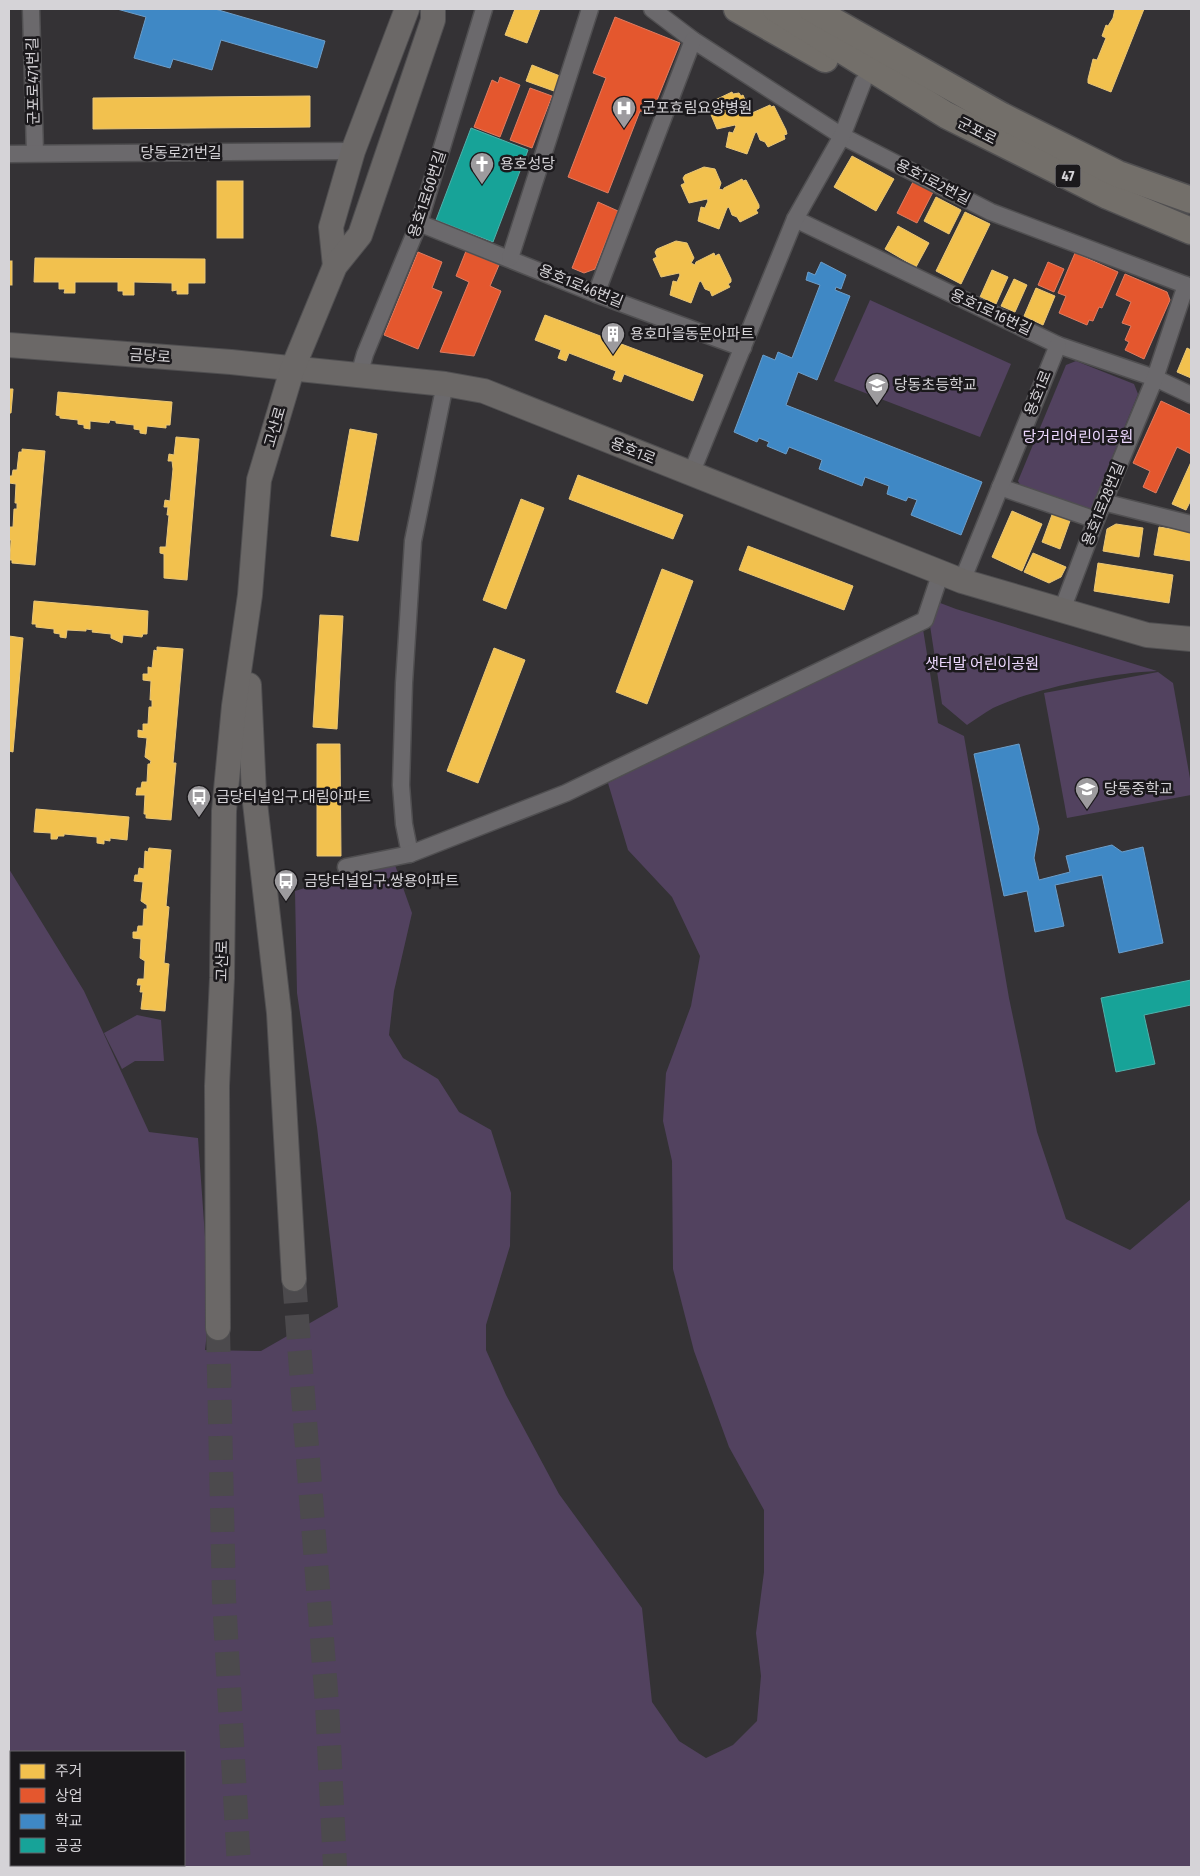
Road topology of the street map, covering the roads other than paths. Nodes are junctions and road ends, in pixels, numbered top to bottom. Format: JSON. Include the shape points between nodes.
{"nodes":[{"id":1,"x":31,"y":9,"type":"edge"},
{"id":2,"x":407,"y":9,"type":"edge"},
{"id":3,"x":433,"y":9,"type":"edge"},
{"id":4,"x":484,"y":9,"type":"edge"},
{"id":5,"x":590,"y":9,"type":"edge"},
{"id":6,"x":652,"y":9,"type":"edge"},
{"id":7,"x":737,"y":9,"type":"edge"},
{"id":8,"x":776,"y":9,"type":"edge"},
{"id":9,"x":812,"y":9,"type":"edge"},
{"id":10,"x":848,"y":9,"type":"edge"},
{"id":11,"x":693,"y":40,"type":"junction"},
{"id":12,"x":927,"y":74,"type":"junction"},
{"id":13,"x":863,"y":82,"type":"junction"},
{"id":14,"x":946,"y":115,"type":"junction"},
{"id":15,"x":842,"y":136,"type":"junction"},
{"id":16,"x":352,"y":152,"type":"junction"},
{"id":17,"x":9,"y":154,"type":"edge"},
{"id":18,"x":35,"y":154,"type":"junction"},
{"id":19,"x":1191,"y":200,"type":"edge"},
{"id":20,"x":795,"y":219,"type":"junction"},
{"id":21,"x":419,"y":223,"type":"junction"},
{"id":22,"x":1191,"y":231,"type":"edge"},
{"id":23,"x":510,"y":258,"type":"junction"},
{"id":24,"x":335,"y":266,"type":"junction"},
{"id":25,"x":1188,"y":286,"type":"edge"},
{"id":26,"x":596,"y":294,"type":"junction"},
{"id":27,"x":1058,"y":345,"type":"junction"},
{"id":28,"x":9,"y":346,"type":"edge"},
{"id":29,"x":743,"y":348,"type":"junction"},
{"id":30,"x":292,"y":370,"type":"junction"},
{"id":31,"x":359,"y":376,"type":"junction"},
{"id":32,"x":1155,"y":378,"type":"junction"},
{"id":33,"x":445,"y":384,"type":"junction"},
{"id":34,"x":1191,"y":394,"type":"edge"},
{"id":35,"x":691,"y":474,"type":"junction"},
{"id":36,"x":1000,"y":487,"type":"junction"},
{"id":37,"x":1103,"y":502,"type":"junction"},
{"id":38,"x":1096,"y":520,"type":"junction"},
{"id":39,"x":1191,"y":524,"type":"edge"},
{"id":40,"x":952,"y":577,"type":"junction"},
{"id":41,"x":250,"y":595,"type":"junction"},
{"id":42,"x":1062,"y":610,"type":"junction"},
{"id":43,"x":1191,"y":639,"type":"edge"},
{"id":44,"x":410,"y":854,"type":"junction"},
{"id":45,"x":346,"y":867,"type":"dead end"},
{"id":46,"x":294,"y":1279,"type":"tunnel mouth"},
{"id":47,"x":218,"y":1328,"type":"tunnel mouth"}],
"edges":[{"from":1,"to":18,"type":"street","name":"군포로471번길"},
{"from":2,"to":16,"type":"street","name":"고산로"},
{"from":3,"to":24,"type":"street","name":"고산로","via":[[424,48],[360,235]]},
{"from":4,"to":21,"type":"street","name":"용호1로60번길"},
{"from":5,"to":23,"type":"street"},
{"from":6,"to":11,"type":"street","name":"용호1로2번길"},
{"from":7,"to":13,"type":"main road"},
{"from":8,"to":14,"type":"main road","name":"군포로","number":"47"},
{"from":9,"to":12,"type":"main road","name":"군포로","number":"47"},
{"from":10,"to":12,"type":"main road","number":"47","via":[[902,43]]},
{"from":11,"to":15,"type":"street","name":"용호1로2번길"},
{"from":11,"to":26,"type":"street"},
{"from":12,"to":19,"type":"main road","name":"군포로","number":"47","via":[[1118,174]]},
{"from":13,"to":14,"type":"main road","via":[[909,104]]},
{"from":13,"to":15,"type":"street"},
{"from":14,"to":22,"type":"main road","name":"군포로","number":"47","via":[[1108,196]]},
{"from":15,"to":20,"type":"street"},
{"from":15,"to":25,"type":"street","name":"용호1로2번길","via":[[991,212]]},
{"from":16,"to":18,"type":"street","name":"당동로21번길"},
{"from":16,"to":24,"type":"street","name":"고산로","via":[[331,226]]},
{"from":17,"to":18,"type":"street","name":"당동로21번길"},
{"from":20,"to":27,"type":"street","name":"용호1로16번길"},
{"from":20,"to":29,"type":"street"},
{"from":21,"to":23,"type":"street","name":"용호1로46번길"},
{"from":21,"to":31,"type":"street","name":"용호1로60번길"},
{"from":23,"to":26,"type":"street","name":"용호1로46번길"},
{"from":24,"to":30,"type":"street","name":"고산로"},
{"from":25,"to":32,"type":"street","name":"용호1로28번길"},
{"from":26,"to":29,"type":"street","name":"용호1로46번길"},
{"from":27,"to":32,"type":"street","name":"용호1로16번길"},
{"from":27,"to":36,"type":"street","name":"용호1로"},
{"from":28,"to":30,"type":"street","name":"금당로","via":[[231,362]]},
{"from":29,"to":35,"type":"street"},
{"from":30,"to":31,"type":"street","name":"용호1로"},
{"from":30,"to":41,"type":"street","name":"고산로","via":[[259,480]]},
{"from":31,"to":33,"type":"street","name":"용호1로"},
{"from":32,"to":34,"type":"street","name":"용호1로16번길"},
{"from":32,"to":37,"type":"street","name":"용호1로28번길"},
{"from":33,"to":35,"type":"street","name":"용호1로","via":[[484,392]]},
{"from":33,"to":44,"type":"street","via":[[413,541],[401,785]]},
{"from":35,"to":40,"type":"street","name":"용호1로"},
{"from":36,"to":38,"type":"street"},
{"from":36,"to":40,"type":"street","name":"용호1로"},
{"from":37,"to":38,"type":"street","name":"용호1로28번길"},
{"from":37,"to":39,"type":"street"},
{"from":38,"to":42,"type":"street","name":"용호1로28번길"},
{"from":40,"to":42,"type":"street","name":"용호1로"},
{"from":40,"to":44,"type":"street","via":[[924,620],[566,793]]},
{"from":41,"to":46,"type":"street","name":"고산로","via":[[249,707],[254,794],[279,1014]]},
{"from":41,"to":47,"type":"street","name":"고산로","via":[[234,706],[224,812],[217,1086]]},
{"from":42,"to":43,"type":"street","name":"용호1로","via":[[1147,635]]},
{"from":44,"to":45,"type":"street"}]}
